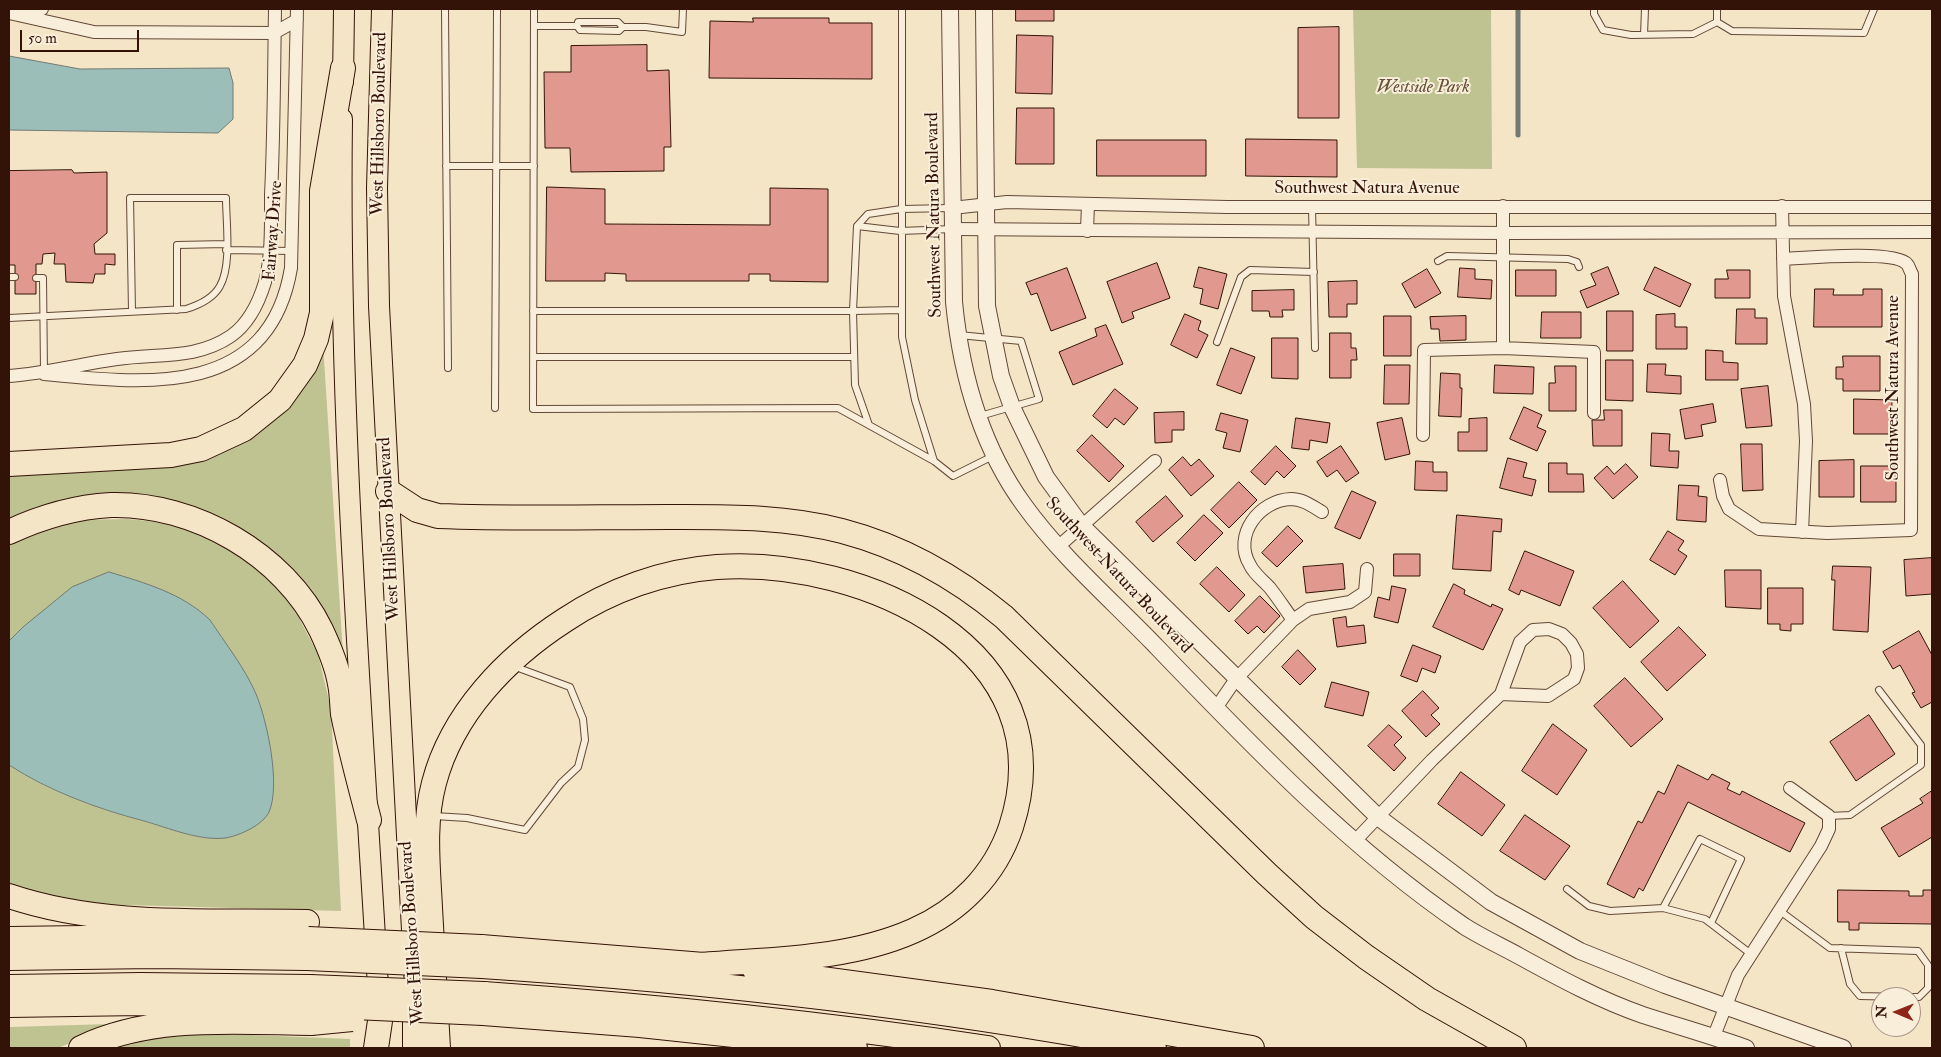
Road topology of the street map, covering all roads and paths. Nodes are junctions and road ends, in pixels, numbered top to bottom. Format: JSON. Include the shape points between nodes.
{"nodes":[{"id":1,"x":42,"y":9,"type":"edge"},
{"id":2,"x":274,"y":9,"type":"edge"},
{"id":3,"x":278,"y":9,"type":"edge"},
{"id":4,"x":344,"y":9,"type":"edge"},
{"id":5,"x":382,"y":9,"type":"edge"},
{"id":6,"x":445,"y":9,"type":"edge"},
{"id":7,"x":496,"y":9,"type":"edge"},
{"id":8,"x":534,"y":9,"type":"edge"},
{"id":9,"x":683,"y":9,"type":"edge"},
{"id":10,"x":902,"y":9,"type":"edge"},
{"id":11,"x":950,"y":9,"type":"edge"},
{"id":12,"x":984,"y":9,"type":"edge"},
{"id":13,"x":1594,"y":9,"type":"edge"},
{"id":14,"x":1645,"y":9,"type":"edge"},
{"id":15,"x":1717,"y":9,"type":"edge"},
{"id":16,"x":1874,"y":9,"type":"edge"},
{"id":17,"x":9,"y":12,"type":"edge"},
{"id":18,"x":297,"y":14,"type":"edge"},
{"id":19,"x":1716,"y":22,"type":"junction"},
{"id":20,"x":534,"y":26,"type":"junction"},
{"id":21,"x":274,"y":32,"type":"junction"},
{"id":22,"x":1644,"y":35,"type":"junction"},
{"id":23,"x":343,"y":68,"type":"junction"},
{"id":24,"x":446,"y":166,"type":"junction"},
{"id":25,"x":496,"y":166,"type":"junction"},
{"id":26,"x":534,"y":166,"type":"junction"},
{"id":27,"x":986,"y":204,"type":"junction"},
{"id":28,"x":1088,"y":204,"type":"junction"},
{"id":29,"x":1312,"y":206,"type":"junction"},
{"id":30,"x":1504,"y":206,"type":"junction"},
{"id":31,"x":1782,"y":206,"type":"junction"},
{"id":32,"x":1932,"y":207,"type":"edge"},
{"id":33,"x":952,"y":208,"type":"junction"},
{"id":34,"x":901,"y":209,"type":"junction"},
{"id":35,"x":857,"y":226,"type":"junction"},
{"id":36,"x":953,"y":229,"type":"junction"},
{"id":37,"x":986,"y":230,"type":"junction"},
{"id":38,"x":900,"y":231,"type":"junction"},
{"id":39,"x":1086,"y":231,"type":"junction"},
{"id":40,"x":1313,"y":232,"type":"junction"},
{"id":41,"x":1932,"y":232,"type":"edge"},
{"id":42,"x":1504,"y":233,"type":"junction"},
{"id":43,"x":1783,"y":233,"type":"junction"},
{"id":44,"x":226,"y":247,"type":"junction"},
{"id":45,"x":268,"y":250,"type":"junction"},
{"id":46,"x":293,"y":251,"type":"junction"},
{"id":47,"x":1503,"y":258,"type":"junction"},
{"id":48,"x":1783,"y":259,"type":"junction"},
{"id":49,"x":1438,"y":261,"type":"dead end"},
{"id":50,"x":1578,"y":267,"type":"dead end"},
{"id":51,"x":1314,"y":272,"type":"junction"},
{"id":52,"x":36,"y":278,"type":"dead end"},
{"id":53,"x":177,"y":310,"type":"junction"},
{"id":54,"x":902,"y":310,"type":"junction"},
{"id":55,"x":533,"y":311,"type":"junction"},
{"id":56,"x":132,"y":312,"type":"junction"},
{"id":57,"x":853,"y":312,"type":"junction"},
{"id":58,"x":44,"y":316,"type":"junction"},
{"id":59,"x":9,"y":318,"type":"edge"},
{"id":60,"x":957,"y":335,"type":"junction"},
{"id":61,"x":992,"y":339,"type":"junction"},
{"id":62,"x":1216,"y":342,"type":"dead end"},
{"id":63,"x":1315,"y":348,"type":"dead end"},
{"id":64,"x":1503,"y":348,"type":"junction"},
{"id":65,"x":533,"y":357,"type":"junction"},
{"id":66,"x":854,"y":357,"type":"junction"},
{"id":67,"x":448,"y":368,"type":"dead end"},
{"id":68,"x":44,"y":374,"type":"junction"},
{"id":69,"x":9,"y":376,"type":"edge"},
{"id":70,"x":1012,"y":406,"type":"junction"},
{"id":71,"x":495,"y":408,"type":"dead end"},
{"id":72,"x":1594,"y":413,"type":"dead end"},
{"id":73,"x":978,"y":416,"type":"junction"},
{"id":74,"x":869,"y":425,"type":"junction"},
{"id":75,"x":1423,"y":435,"type":"dead end"},
{"id":76,"x":995,"y":455,"type":"junction"},
{"id":77,"x":934,"y":461,"type":"junction"},
{"id":78,"x":1155,"y":462,"type":"dead end"},
{"id":79,"x":9,"y":464,"type":"edge"},
{"id":80,"x":1720,"y":480,"type":"dead end"},
{"id":81,"x":388,"y":491,"type":"junction"},
{"id":82,"x":1322,"y":512,"type":"dead end"},
{"id":83,"x":1081,"y":525,"type":"junction"},
{"id":84,"x":9,"y":532,"type":"edge"},
{"id":85,"x":1802,"y":532,"type":"junction"},
{"id":86,"x":1059,"y":546,"type":"junction"},
{"id":87,"x":1367,"y":569,"type":"dead end"},
{"id":88,"x":1293,"y":620,"type":"junction"},
{"id":89,"x":508,"y":664,"type":"junction"},
{"id":90,"x":1236,"y":679,"type":"junction"},
{"id":91,"x":1879,"y":690,"type":"dead end"},
{"id":92,"x":1501,"y":694,"type":"junction"},
{"id":93,"x":1216,"y":708,"type":"junction"},
{"id":94,"x":1790,"y":788,"type":"dead end"},
{"id":95,"x":428,"y":816,"type":"junction"},
{"id":96,"x":1829,"y":816,"type":"junction"},
{"id":97,"x":1378,"y":817,"type":"junction"},
{"id":98,"x":369,"y":820,"type":"junction"},
{"id":99,"x":1354,"y":842,"type":"junction"},
{"id":100,"x":1567,"y":889,"type":"dead end"},
{"id":101,"x":9,"y":896,"type":"edge"},
{"id":102,"x":1663,"y":908,"type":"junction"},
{"id":103,"x":1780,"y":911,"type":"junction"},
{"id":104,"x":1711,"y":923,"type":"junction"},
{"id":105,"x":9,"y":939,"type":"edge"},
{"id":106,"x":307,"y":940,"type":"junction"},
{"id":107,"x":1841,"y":948,"type":"junction"},
{"id":108,"x":1751,"y":954,"type":"junction"},
{"id":109,"x":482,"y":957,"type":"junction"},
{"id":110,"x":9,"y":958,"type":"edge"},
{"id":111,"x":702,"y":965,"type":"junction"},
{"id":112,"x":9,"y":987,"type":"edge"},
{"id":113,"x":1921,"y":995,"type":"edge"},
{"id":114,"x":1871,"y":996,"type":"edge"},
{"id":115,"x":484,"y":1003,"type":"junction"},
{"id":116,"x":422,"y":1004,"type":"junction"},
{"id":117,"x":9,"y":1005,"type":"edge"},
{"id":118,"x":311,"y":1005,"type":"junction"},
{"id":119,"x":1725,"y":1007,"type":"junction"},
{"id":120,"x":380,"y":1021,"type":"junction"},
{"id":121,"x":1714,"y":1036,"type":"junction"},
{"id":122,"x":81,"y":1048,"type":"edge"},
{"id":123,"x":376,"y":1048,"type":"edge"},
{"id":124,"x":381,"y":1048,"type":"edge"},
{"id":125,"x":415,"y":1048,"type":"edge"},
{"id":126,"x":420,"y":1048,"type":"edge"},
{"id":127,"x":438,"y":1048,"type":"edge"},
{"id":128,"x":855,"y":1048,"type":"edge"},
{"id":129,"x":988,"y":1048,"type":"edge"},
{"id":130,"x":1154,"y":1048,"type":"edge"},
{"id":131,"x":1252,"y":1048,"type":"edge"},
{"id":132,"x":1514,"y":1048,"type":"edge"},
{"id":133,"x":1746,"y":1048,"type":"edge"},
{"id":134,"x":1843,"y":1048,"type":"edge"}],
"edges":[{"from":1,"to":17,"type":"street"},
{"from":2,"to":21,"type":"street","name":"Fairway Drive"},
{"from":3,"to":18,"type":"street"},
{"from":4,"to":23,"type":"main road","name":"West Hillsboro Boulevard"},
{"from":5,"to":81,"type":"main road","name":"West Hillsboro Boulevard","via":[[378,247]]},
{"from":6,"to":24,"type":"lane"},
{"from":7,"to":25,"type":"lane"},
{"from":8,"to":20,"type":"lane"},
{"from":9,"to":20,"type":"lane","via":[[682,32],[622,27],[618,22]]},
{"from":10,"to":34,"type":"lane"},
{"from":11,"to":33,"type":"street","name":"Southwest Natura Boulevard"},
{"from":12,"to":27,"type":"street","name":"Southwest Natura Boulevard"},
{"from":13,"to":22,"type":"lane","via":[[1603,30]]},
{"from":14,"to":22,"type":"lane"},
{"from":15,"to":19,"type":"lane"},
{"from":16,"to":19,"type":"lane","via":[[1864,32],[1732,31]]},
{"from":17,"to":21,"type":"street","via":[[94,32]]},
{"from":18,"to":21,"type":"street"},
{"from":18,"to":46,"type":"street","name":"Fairway Drive"},
{"from":19,"to":22,"type":"lane","via":[[1693,34]]},
{"from":20,"to":26,"type":"lane"},
{"from":21,"to":45,"type":"street","name":"Fairway Drive"},
{"from":23,"to":79,"type":"highway","via":[[322,191],[320,325],[305,364],[280,400],[244,429],[201,449],[171,454]]},
{"from":23,"to":98,"type":"main road","name":"West Hillsboro Boulevard","via":[[345,380]]},
{"from":24,"to":25,"type":"lane"},
{"from":24,"to":67,"type":"lane"},
{"from":25,"to":26,"type":"lane"},
{"from":25,"to":71,"type":"lane"},
{"from":26,"to":55,"type":"lane"},
{"from":27,"to":28,"type":"street","name":"Southwest Natura Avenue"},
{"from":27,"to":33,"type":"street","name":"Southwest Natura Avenue"},
{"from":27,"to":37,"type":"street","name":"Southwest Natura Boulevard"},
{"from":28,"to":29,"type":"street","name":"Southwest Natura Avenue"},
{"from":28,"to":39,"type":"street"},
{"from":29,"to":30,"type":"street","name":"Southwest Natura Avenue"},
{"from":29,"to":40,"type":"lane"},
{"from":30,"to":31,"type":"street","name":"Southwest Natura Avenue"},
{"from":30,"to":42,"type":"street"},
{"from":31,"to":32,"type":"street","name":"Southwest Natura Avenue"},
{"from":31,"to":43,"type":"street"},
{"from":33,"to":34,"type":"lane"},
{"from":33,"to":36,"type":"street","name":"Southwest Natura Boulevard"},
{"from":34,"to":35,"type":"lane","via":[[868,214]]},
{"from":34,"to":38,"type":"lane"},
{"from":35,"to":38,"type":"lane"},
{"from":35,"to":57,"type":"lane"},
{"from":36,"to":37,"type":"street"},
{"from":36,"to":38,"type":"lane"},
{"from":36,"to":60,"type":"street","name":"Southwest Natura Boulevard"},
{"from":37,"to":39,"type":"street"},
{"from":37,"to":61,"type":"street","name":"Southwest Natura Boulevard","via":[[987,306]]},
{"from":38,"to":54,"type":"lane"},
{"from":39,"to":40,"type":"street"},
{"from":40,"to":42,"type":"street"},
{"from":40,"to":51,"type":"lane"},
{"from":41,"to":43,"type":"street"},
{"from":42,"to":43,"type":"street"},
{"from":42,"to":47,"type":"street"},
{"from":43,"to":48,"type":"street"},
{"from":44,"to":45,"type":"lane"},
{"from":44,"to":53,"type":"lane","via":[[220,286],[203,303]]},
{"from":44,"to":53,"type":"lane","via":[[177,245]]},
{"from":44,"to":56,"type":"lane","via":[[226,198],[130,198]]},
{"from":45,"to":46,"type":"lane"},
{"from":45,"to":68,"type":"street","name":"Fairway Drive","via":[[265,281],[256,306],[233,334],[219,343],[176,356],[118,358]]},
{"from":46,"to":68,"type":"street","name":"Fairway Drive","via":[[288,289],[279,312],[266,334],[230,364],[205,373],[118,381]]},
{"from":47,"to":49,"type":"lane","via":[[1447,256]]},
{"from":47,"to":50,"type":"lane","via":[[1568,259],[1577,262]]},
{"from":47,"to":64,"type":"street"},
{"from":48,"to":85,"type":"street","via":[[1784,296],[1804,404],[1806,441]]},
{"from":48,"to":85,"type":"street","name":"Southwest Natura Avenue","via":[[1878,256],[1906,263],[1912,274],[1912,530]]},
{"from":51,"to":62,"type":"lane","via":[[1250,270],[1241,277]]},
{"from":51,"to":63,"type":"lane"},
{"from":52,"to":58,"type":"lane","via":[[43,278]]},
{"from":53,"to":56,"type":"lane"},
{"from":54,"to":57,"type":"lane"},
{"from":54,"to":77,"type":"lane","via":[[906,364]]},
{"from":55,"to":57,"type":"lane"},
{"from":55,"to":65,"type":"lane"},
{"from":56,"to":58,"type":"lane"},
{"from":57,"to":66,"type":"lane"},
{"from":58,"to":59,"type":"lane"},
{"from":58,"to":68,"type":"lane"},
{"from":60,"to":61,"type":"lane"},
{"from":60,"to":73,"type":"street","name":"Southwest Natura Boulevard"},
{"from":61,"to":70,"type":"street","name":"Southwest Natura Boulevard"},
{"from":61,"to":70,"type":"lane","via":[[1021,341],[1039,399]]},
{"from":64,"to":72,"type":"street","via":[[1594,352]]},
{"from":64,"to":75,"type":"street","via":[[1424,350]]},
{"from":65,"to":66,"type":"lane"},
{"from":65,"to":74,"type":"lane","via":[[533,409],[838,408]]},
{"from":66,"to":74,"type":"lane","via":[[855,385]]},
{"from":68,"to":69,"type":"street","name":"Fairway Drive"},
{"from":70,"to":73,"type":"lane"},
{"from":70,"to":83,"type":"street","name":"Southwest Natura Boulevard","via":[[1046,477]]},
{"from":73,"to":76,"type":"street","name":"Southwest Natura Boulevard"},
{"from":74,"to":77,"type":"lane"},
{"from":76,"to":77,"type":"lane","via":[[953,476]]},
{"from":76,"to":86,"type":"street","name":"Southwest Natura Boulevard","via":[[1023,504]]},
{"from":78,"to":83,"type":"street"},
{"from":80,"to":85,"type":"street","name":"Southwest Natura Avenue","via":[[1729,509],[1739,517],[1759,529]]},
{"from":81,"to":116,"type":"main road","name":"West Hillsboro Boulevard"},
{"from":81,"to":132,"type":"highway","via":[[417,510],[438,516],[722,518],[796,522],[866,538],[926,563],[966,587],[1004,617],[1314,918],[1427,999]]},
{"from":82,"to":88,"type":"street","via":[[1305,501],[1290,499],[1269,504],[1254,516],[1246,533],[1249,565]]},
{"from":83,"to":86,"type":"street"},
{"from":83,"to":90,"type":"street","name":"Southwest Natura Boulevard"},
{"from":84,"to":98,"type":"highway","via":[[42,518],[78,509],[126,506],[163,510],[195,520],[227,534],[260,558],[300,598],[321,629],[339,680],[343,712]]},
{"from":86,"to":93,"type":"street","name":"Southwest Natura Boulevard"},
{"from":87,"to":88,"type":"street","via":[[1365,592],[1350,602],[1309,609]]},
{"from":88,"to":90,"type":"street"},
{"from":89,"to":95,"type":"highway","via":[[471,707],[450,741],[433,785]]},
{"from":89,"to":95,"type":"lane","via":[[570,687],[583,719],[585,740],[578,767],[561,783],[525,830],[467,818]]},
{"from":89,"to":111,"type":"highway","via":[[560,623],[623,589],[662,576],[700,569],[758,566],[825,574],[889,597],[945,629],[989,672],[1005,702],[1015,732],[1020,761],[1019,784],[1006,841],[991,869],[968,895],[928,924],[858,949]]},
{"from":90,"to":93,"type":"street"},
{"from":90,"to":97,"type":"street","name":"Southwest Natura Boulevard"},
{"from":91,"to":96,"type":"lane","via":[[1921,745],[1921,765],[1850,815]]},
{"from":92,"to":92,"type":"street","via":[[1548,696],[1574,678],[1578,668],[1571,643],[1562,634],[1549,629],[1534,630],[1520,642]]},
{"from":92,"to":97,"type":"street"},
{"from":93,"to":99,"type":"street","name":"Southwest Natura Boulevard"},
{"from":94,"to":96,"type":"street"},
{"from":95,"to":127,"type":"highway"},
{"from":96,"to":103,"type":"street","via":[[1829,829],[1821,846]]},
{"from":97,"to":99,"type":"street"},
{"from":97,"to":119,"type":"street","name":"Southwest Natura Boulevard","via":[[1491,902],[1572,947]]},
{"from":98,"to":120,"type":"main road","name":"West Hillsboro Boulevard"},
{"from":99,"to":121,"type":"street","name":"Southwest Natura Boulevard","via":[[1466,927],[1562,979],[1640,1014]]},
{"from":100,"to":102,"type":"lane","via":[[1590,906],[1610,912]]},
{"from":101,"to":106,"type":"highway","via":[[67,911]]},
{"from":102,"to":104,"type":"lane","via":[[1688,913]]},
{"from":102,"to":104,"type":"lane","via":[[1700,840],[1741,859]]},
{"from":103,"to":107,"type":"lane","via":[[1830,948]]},
{"from":103,"to":108,"type":"street"},
{"from":104,"to":108,"type":"lane"},
{"from":105,"to":106,"type":"highway","via":[[168,937]]},
{"from":106,"to":109,"type":"highway","bridge":true},
{"from":106,"to":109,"type":"highway","bridge":true,"via":[[422,943]]},
{"from":106,"to":110,"type":"highway","via":[[154,956]]},
{"from":107,"to":113,"type":"lane","via":[[1918,950],[1928,965],[1928,988]]},
{"from":107,"to":114,"type":"lane","via":[[1850,984],[1860,996]]},
{"from":108,"to":119,"type":"street"},
{"from":109,"to":111,"type":"highway"},
{"from":109,"to":130,"type":"highway","via":[[962,1016]]},
{"from":111,"to":131,"type":"highway","via":[[992,1002]]},
{"from":112,"to":118,"type":"highway","via":[[141,984]]},
{"from":115,"to":116,"type":"highway","bridge":true},
{"from":115,"to":118,"type":"highway","bridge":true},
{"from":115,"to":128,"type":"highway"},
{"from":115,"to":129,"type":"highway","via":[[697,1011]]},
{"from":116,"to":118,"type":"highway","bridge":true},
{"from":116,"to":125,"type":"highway"},
{"from":116,"to":126,"type":"main road","name":"West Hillsboro Boulevard"},
{"from":117,"to":118,"type":"highway"},
{"from":118,"to":122,"type":"highway","via":[[174,1023],[122,1033]]},
{"from":119,"to":121,"type":"street"},
{"from":119,"to":134,"type":"street","name":"Southwest Natura Boulevard"},
{"from":120,"to":123,"type":"highway"},
{"from":120,"to":124,"type":"main road","name":"West Hillsboro Boulevard"},
{"from":121,"to":133,"type":"street","name":"Southwest Natura Boulevard"}]}
